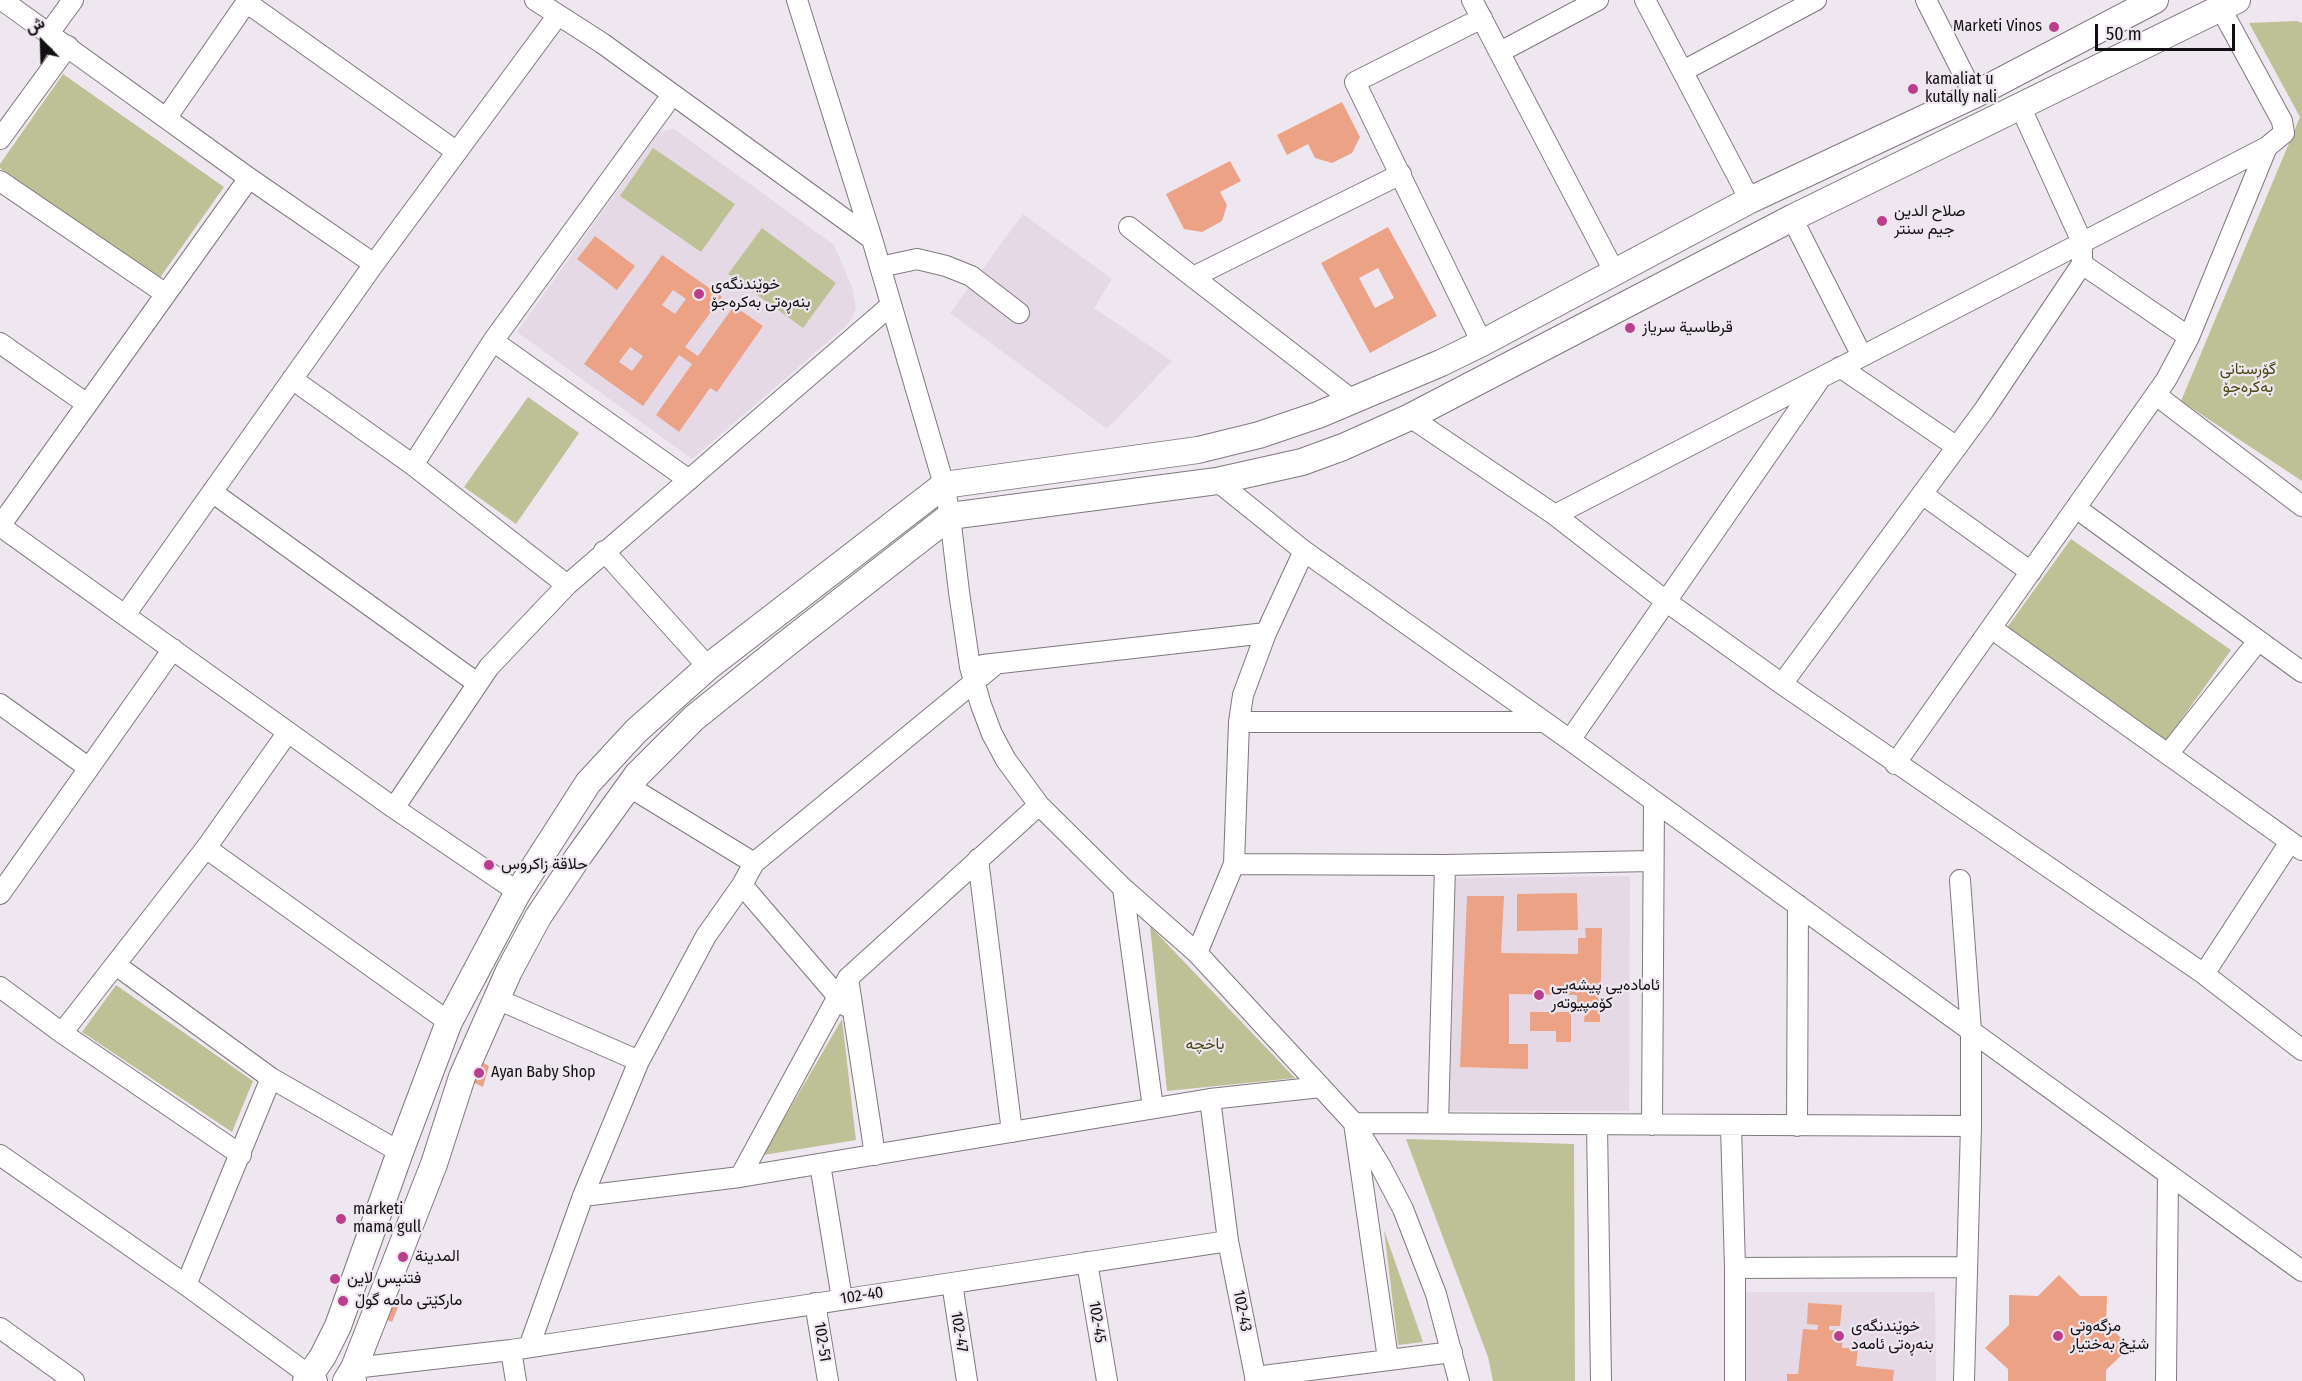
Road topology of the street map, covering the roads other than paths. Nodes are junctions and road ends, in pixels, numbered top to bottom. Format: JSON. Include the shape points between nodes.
{"nodes":[{"id":1,"x":2,"y":0,"type":"edge"},
{"id":2,"x":73,"y":0,"type":"edge"},
{"id":3,"x":535,"y":0,"type":"edge"},
{"id":4,"x":797,"y":0,"type":"edge"},
{"id":5,"x":1472,"y":0,"type":"edge"},
{"id":6,"x":1599,"y":0,"type":"edge"},
{"id":7,"x":1644,"y":0,"type":"edge"},
{"id":8,"x":1926,"y":0,"type":"edge"},
{"id":9,"x":2155,"y":0,"type":"edge"},
{"id":10,"x":247,"y":1,"type":"edge"},
{"id":11,"x":1810,"y":1,"type":"edge"},
{"id":12,"x":2228,"y":3,"type":"edge"},
{"id":13,"x":558,"y":15,"type":"junction"},
{"id":14,"x":1482,"y":18,"type":"junction"},
{"id":15,"x":49,"y":33,"type":"junction"},
{"id":16,"x":68,"y":46,"type":"junction"},
{"id":17,"x":1500,"y":52,"type":"junction"},
{"id":18,"x":1683,"y":71,"type":"junction"},
{"id":19,"x":672,"y":95,"type":"junction"},
{"id":20,"x":1974,"y":95,"type":"junction"},
{"id":21,"x":2020,"y":106,"type":"junction"},
{"id":22,"x":167,"y":117,"type":"junction"},
{"id":23,"x":0,"y":139,"type":"edge"},
{"id":24,"x":2267,"y":147,"type":"junction"},
{"id":25,"x":456,"y":152,"type":"junction"},
{"id":26,"x":1401,"y":174,"type":"junction"},
{"id":27,"x":249,"y":178,"type":"junction"},
{"id":28,"x":0,"y":181,"type":"edge"},
{"id":29,"x":1750,"y":200,"type":"junction"},
{"id":30,"x":1792,"y":218,"type":"junction"},
{"id":31,"x":1129,"y":227,"type":"dead end"},
{"id":32,"x":872,"y":239,"type":"junction"},
{"id":33,"x":2082,"y":242,"type":"junction"},
{"id":34,"x":374,"y":264,"type":"junction"},
{"id":35,"x":2082,"y":264,"type":"junction"},
{"id":36,"x":880,"y":267,"type":"junction"},
{"id":37,"x":1614,"y":271,"type":"junction"},
{"id":38,"x":1192,"y":277,"type":"junction"},
{"id":39,"x":166,"y":294,"type":"junction"},
{"id":40,"x":890,"y":306,"type":"junction"},
{"id":41,"x":1019,"y":313,"type":"dead end"},
{"id":42,"x":2189,"y":337,"type":"junction"},
{"id":43,"x":1489,"y":339,"type":"junction"},
{"id":44,"x":493,"y":340,"type":"junction"},
{"id":45,"x":0,"y":343,"type":"edge"},
{"id":46,"x":1862,"y":356,"type":"junction"},
{"id":47,"x":1441,"y":363,"type":"junction"},
{"id":48,"x":1511,"y":364,"type":"junction"},
{"id":49,"x":1840,"y":367,"type":"junction"},
{"id":50,"x":1822,"y":377,"type":"junction"},
{"id":51,"x":292,"y":379,"type":"junction"},
{"id":52,"x":1455,"y":394,"type":"junction"},
{"id":53,"x":2156,"y":395,"type":"junction"},
{"id":54,"x":1352,"y":400,"type":"junction"},
{"id":55,"x":87,"y":404,"type":"junction"},
{"id":56,"x":1410,"y":417,"type":"junction"},
{"id":57,"x":1957,"y":447,"type":"junction"},
{"id":58,"x":413,"y":465,"type":"junction"},
{"id":59,"x":689,"y":480,"type":"junction"},
{"id":60,"x":1217,"y":481,"type":"junction"},
{"id":61,"x":944,"y":484,"type":"junction"},
{"id":62,"x":212,"y":492,"type":"junction"},
{"id":63,"x":1922,"y":494,"type":"junction"},
{"id":64,"x":2298,"y":501,"type":"edge"},
{"id":65,"x":2076,"y":508,"type":"junction"},
{"id":66,"x":1555,"y":515,"type":"junction"},
{"id":67,"x":950,"y":516,"type":"junction"},
{"id":68,"x":604,"y":551,"type":"junction"},
{"id":69,"x":1304,"y":551,"type":"junction"},
{"id":70,"x":2031,"y":572,"type":"junction"},
{"id":71,"x":567,"y":585,"type":"junction"},
{"id":72,"x":1667,"y":602,"type":"junction"},
{"id":73,"x":125,"y":615,"type":"junction"},
{"id":74,"x":1991,"y":628,"type":"junction"},
{"id":75,"x":1266,"y":633,"type":"junction"},
{"id":76,"x":2258,"y":641,"type":"junction"},
{"id":77,"x":172,"y":649,"type":"junction"},
{"id":78,"x":708,"y":667,"type":"junction"},
{"id":79,"x":2302,"y":672,"type":"edge"},
{"id":80,"x":972,"y":674,"type":"junction"},
{"id":81,"x":477,"y":683,"type":"junction"},
{"id":82,"x":1782,"y":684,"type":"junction"},
{"id":83,"x":0,"y":704,"type":"edge"},
{"id":84,"x":1239,"y":722,"type":"junction"},
{"id":85,"x":1544,"y":722,"type":"junction"},
{"id":86,"x":288,"y":732,"type":"junction"},
{"id":87,"x":1570,"y":740,"type":"junction"},
{"id":88,"x":2168,"y":754,"type":"junction"},
{"id":89,"x":1895,"y":764,"type":"junction"},
{"id":90,"x":89,"y":768,"type":"junction"},
{"id":91,"x":628,"y":786,"type":"junction"},
{"id":92,"x":1654,"y":801,"type":"junction"},
{"id":93,"x":1039,"y":805,"type":"junction"},
{"id":94,"x":394,"y":808,"type":"junction"},
{"id":95,"x":2296,"y":846,"type":"edge"},
{"id":96,"x":206,"y":848,"type":"junction"},
{"id":97,"x":978,"y":859,"type":"junction"},
{"id":98,"x":1653,"y":861,"type":"junction"},
{"id":99,"x":754,"y":863,"type":"junction"},
{"id":100,"x":1233,"y":864,"type":"junction"},
{"id":101,"x":1445,"y":866,"type":"junction"},
{"id":102,"x":1960,"y":880,"type":"dead end"},
{"id":103,"x":742,"y":885,"type":"junction"},
{"id":104,"x":1123,"y":888,"type":"junction"},
{"id":105,"x":518,"y":892,"type":"junction"},
{"id":106,"x":0,"y":894,"type":"edge"},
{"id":107,"x":1798,"y":905,"type":"junction"},
{"id":108,"x":1197,"y":953,"type":"junction"},
{"id":109,"x":116,"y":965,"type":"junction"},
{"id":110,"x":2204,"y":974,"type":"junction"},
{"id":111,"x":848,"y":978,"type":"junction"},
{"id":112,"x":0,"y":987,"type":"edge"},
{"id":113,"x":838,"y":997,"type":"junction"},
{"id":114,"x":497,"y":999,"type":"junction"},
{"id":115,"x":853,"y":1015,"type":"junction"},
{"id":116,"x":449,"y":1022,"type":"junction"},
{"id":117,"x":1971,"y":1031,"type":"junction"},
{"id":118,"x":62,"y":1033,"type":"junction"},
{"id":119,"x":2302,"y":1050,"type":"edge"},
{"id":120,"x":639,"y":1060,"type":"junction"},
{"id":121,"x":271,"y":1078,"type":"junction"},
{"id":122,"x":1321,"y":1087,"type":"junction"},
{"id":123,"x":1210,"y":1099,"type":"junction"},
{"id":124,"x":1153,"y":1108,"type":"junction"},
{"id":125,"x":1354,"y":1123,"type":"junction"},
{"id":126,"x":1438,"y":1123,"type":"junction"},
{"id":127,"x":1597,"y":1125,"type":"junction"},
{"id":128,"x":1652,"y":1125,"type":"junction"},
{"id":129,"x":1731,"y":1126,"type":"junction"},
{"id":130,"x":1797,"y":1126,"type":"junction"},
{"id":131,"x":1971,"y":1126,"type":"junction"},
{"id":132,"x":1012,"y":1132,"type":"junction"},
{"id":133,"x":400,"y":1152,"type":"junction"},
{"id":134,"x":0,"y":1155,"type":"edge"},
{"id":135,"x":241,"y":1155,"type":"junction"},
{"id":136,"x":875,"y":1155,"type":"junction"},
{"id":137,"x":820,"y":1164,"type":"junction"},
{"id":138,"x":2168,"y":1175,"type":"junction"},
{"id":139,"x":740,"y":1177,"type":"junction"},
{"id":140,"x":583,"y":1196,"type":"junction"},
{"id":141,"x":1228,"y":1241,"type":"junction"},
{"id":142,"x":1087,"y":1262,"type":"junction"},
{"id":143,"x":1967,"y":1267,"type":"junction"},
{"id":144,"x":1735,"y":1268,"type":"junction"},
{"id":145,"x":2302,"y":1271,"type":"edge"},
{"id":146,"x":952,"y":1283,"type":"junction"},
{"id":147,"x":186,"y":1285,"type":"junction"},
{"id":148,"x":842,"y":1299,"type":"junction"},
{"id":149,"x":816,"y":1303,"type":"junction"},
{"id":150,"x":0,"y":1328,"type":"edge"},
{"id":151,"x":520,"y":1348,"type":"junction"},
{"id":152,"x":1452,"y":1352,"type":"junction"},
{"id":153,"x":1388,"y":1359,"type":"junction"},
{"id":154,"x":352,"y":1377,"type":"edge"},
{"id":155,"x":311,"y":1379,"type":"edge"},
{"id":156,"x":1256,"y":1379,"type":"edge"},
{"id":157,"x":74,"y":1381,"type":"edge"},
{"id":158,"x":516,"y":1381,"type":"edge"},
{"id":159,"x":828,"y":1381,"type":"edge"},
{"id":160,"x":967,"y":1381,"type":"edge"},
{"id":161,"x":1107,"y":1381,"type":"edge"},
{"id":162,"x":1459,"y":1381,"type":"edge"},
{"id":163,"x":1601,"y":1381,"type":"edge"},
{"id":164,"x":1734,"y":1381,"type":"edge"},
{"id":165,"x":1964,"y":1381,"type":"edge"},
{"id":166,"x":2166,"y":1381,"type":"edge"}],
"edges":[{"from":1,"to":15,"type":"street"},
{"from":2,"to":15,"type":"street"},
{"from":3,"to":13,"type":"street"},
{"from":4,"to":32,"type":"street"},
{"from":5,"to":14,"type":"street"},
{"from":6,"to":17,"type":"street"},
{"from":7,"to":18,"type":"street"},
{"from":8,"to":20,"type":"street"},
{"from":9,"to":20,"type":"main road"},
{"from":10,"to":22,"type":"street"},
{"from":10,"to":25,"type":"street"},
{"from":11,"to":18,"type":"street"},
{"from":12,"to":21,"type":"main road"},
{"from":12,"to":24,"type":"street","via":[[2282,121],[2284,133]]},
{"from":13,"to":19,"type":"street"},
{"from":13,"to":25,"type":"street"},
{"from":14,"to":17,"type":"street"},
{"from":14,"to":26,"type":"street","via":[[1355,82]]},
{"from":15,"to":16,"type":"street"},
{"from":16,"to":22,"type":"street"},
{"from":16,"to":23,"type":"street"},
{"from":17,"to":37,"type":"street"},
{"from":18,"to":29,"type":"street"},
{"from":19,"to":32,"type":"street"},
{"from":19,"to":44,"type":"street"},
{"from":20,"to":29,"type":"main road"},
{"from":21,"to":30,"type":"main road"},
{"from":21,"to":33,"type":"street"},
{"from":22,"to":27,"type":"street"},
{"from":24,"to":33,"type":"street"},
{"from":24,"to":42,"type":"street"},
{"from":25,"to":34,"type":"street"},
{"from":26,"to":38,"type":"street"},
{"from":26,"to":43,"type":"street"},
{"from":27,"to":34,"type":"street"},
{"from":27,"to":39,"type":"street"},
{"from":28,"to":39,"type":"street"},
{"from":29,"to":37,"type":"main road"},
{"from":30,"to":46,"type":"street"},
{"from":30,"to":48,"type":"main road"},
{"from":31,"to":38,"type":"street"},
{"from":32,"to":36,"type":"street"},
{"from":33,"to":35,"type":"street"},
{"from":33,"to":46,"type":"street"},
{"from":34,"to":51,"type":"street"},
{"from":35,"to":42,"type":"street"},
{"from":35,"to":57,"type":"street"},
{"from":36,"to":40,"type":"street"},
{"from":36,"to":41,"type":"street","via":[[917,259],[946,266],[970,276]]},
{"from":37,"to":43,"type":"main road"},
{"from":38,"to":54,"type":"street"},
{"from":39,"to":55,"type":"street"},
{"from":40,"to":59,"type":"street"},
{"from":40,"to":61,"type":"street"},
{"from":42,"to":53,"type":"street"},
{"from":43,"to":47,"type":"main road"},
{"from":43,"to":48,"type":"main road"},
{"from":44,"to":58,"type":"street"},
{"from":44,"to":59,"type":"street"},
{"from":45,"to":55,"type":"street"},
{"from":46,"to":49,"type":"street"},
{"from":47,"to":52,"type":"main road","via":[[1454,380]]},
{"from":47,"to":54,"type":"main road"},
{"from":48,"to":52,"type":"main road"},
{"from":49,"to":50,"type":"street"},
{"from":49,"to":57,"type":"street"},
{"from":50,"to":66,"type":"street"},
{"from":50,"to":72,"type":"street"},
{"from":51,"to":58,"type":"street"},
{"from":51,"to":62,"type":"street"},
{"from":52,"to":56,"type":"main road"},
{"from":53,"to":64,"type":"street"},
{"from":53,"to":65,"type":"street"},
{"from":54,"to":61,"type":"main road","via":[[1288,426],[1217,446]]},
{"from":55,"to":73,"type":"street","via":[[0,526]]},
{"from":56,"to":60,"type":"main road","via":[[1302,462]]},
{"from":56,"to":66,"type":"street"},
{"from":57,"to":63,"type":"street"},
{"from":58,"to":71,"type":"street"},
{"from":59,"to":68,"type":"street"},
{"from":60,"to":67,"type":"main road"},
{"from":60,"to":69,"type":"street"},
{"from":61,"to":67,"type":"street"},
{"from":61,"to":78,"type":"main road"},
{"from":62,"to":73,"type":"street"},
{"from":62,"to":81,"type":"street"},
{"from":63,"to":70,"type":"street"},
{"from":63,"to":82,"type":"street"},
{"from":65,"to":70,"type":"street"},
{"from":65,"to":76,"type":"street"},
{"from":66,"to":72,"type":"street"},
{"from":67,"to":80,"type":"street"},
{"from":67,"to":91,"type":"main road","via":[[709,706]]},
{"from":68,"to":71,"type":"street"},
{"from":68,"to":78,"type":"street"},
{"from":69,"to":75,"type":"street"},
{"from":69,"to":85,"type":"street"},
{"from":70,"to":74,"type":"street"},
{"from":71,"to":81,"type":"street"},
{"from":72,"to":82,"type":"street"},
{"from":72,"to":87,"type":"street"},
{"from":73,"to":77,"type":"street"},
{"from":74,"to":88,"type":"street"},
{"from":74,"to":89,"type":"street"},
{"from":75,"to":80,"type":"street","via":[[996,664]]},
{"from":75,"to":84,"type":"street","via":[[1243,695]]},
{"from":76,"to":79,"type":"street"},
{"from":76,"to":88,"type":"street"},
{"from":77,"to":86,"type":"street"},
{"from":77,"to":90,"type":"street"},
{"from":78,"to":105,"type":"main road","via":[[665,703],[603,765]]},
{"from":80,"to":93,"type":"street","via":[[996,742]]},
{"from":80,"to":99,"type":"street"},
{"from":81,"to":94,"type":"street"},
{"from":82,"to":89,"type":"street"},
{"from":83,"to":90,"type":"street"},
{"from":84,"to":85,"type":"street"},
{"from":84,"to":100,"type":"street"},
{"from":85,"to":87,"type":"street"},
{"from":86,"to":94,"type":"street"},
{"from":86,"to":96,"type":"street"},
{"from":87,"to":92,"type":"street"},
{"from":88,"to":95,"type":"street"},
{"from":89,"to":110,"type":"street"},
{"from":90,"to":106,"type":"street"},
{"from":91,"to":99,"type":"street"},
{"from":91,"to":114,"type":"main road","via":[[538,917]]},
{"from":92,"to":98,"type":"street"},
{"from":92,"to":107,"type":"street"},
{"from":93,"to":97,"type":"street"},
{"from":93,"to":104,"type":"street"},
{"from":94,"to":105,"type":"street"},
{"from":95,"to":110,"type":"street"},
{"from":96,"to":109,"type":"street"},
{"from":96,"to":116,"type":"street"},
{"from":97,"to":111,"type":"street"},
{"from":97,"to":132,"type":"street"},
{"from":98,"to":101,"type":"street"},
{"from":98,"to":128,"type":"street"},
{"from":99,"to":103,"type":"street"},
{"from":100,"to":101,"type":"street"},
{"from":100,"to":108,"type":"street"},
{"from":101,"to":126,"type":"street"},
{"from":102,"to":117,"type":"street"},
{"from":103,"to":113,"type":"street"},
{"from":103,"to":120,"type":"street","via":[[706,936]]},
{"from":104,"to":108,"type":"street"},
{"from":104,"to":124,"type":"street"},
{"from":105,"to":116,"type":"main road"},
{"from":107,"to":117,"type":"street"},
{"from":107,"to":130,"type":"street"},
{"from":108,"to":122,"type":"street"},
{"from":109,"to":118,"type":"street"},
{"from":109,"to":121,"type":"street"},
{"from":110,"to":119,"type":"street"},
{"from":111,"to":113,"type":"street"},
{"from":111,"to":115,"type":"street"},
{"from":112,"to":118,"type":"street"},
{"from":113,"to":115,"type":"street"},
{"from":113,"to":139,"type":"street"},
{"from":114,"to":120,"type":"street"},
{"from":114,"to":154,"type":"main road","via":[[462,1077],[434,1164]]},
{"from":115,"to":136,"type":"street"},
{"from":116,"to":133,"type":"main road"},
{"from":117,"to":131,"type":"street"},
{"from":117,"to":138,"type":"street"},
{"from":118,"to":135,"type":"street"},
{"from":120,"to":140,"type":"street"},
{"from":121,"to":133,"type":"street"},
{"from":121,"to":135,"type":"street"},
{"from":122,"to":123,"type":"street"},
{"from":122,"to":125,"type":"street"},
{"from":123,"to":124,"type":"street"},
{"from":123,"to":141,"type":"street"},
{"from":124,"to":132,"type":"street"},
{"from":125,"to":126,"type":"street"},
{"from":125,"to":152,"type":"street","via":[[1403,1209],[1436,1294]]},
{"from":125,"to":153,"type":"street"},
{"from":126,"to":127,"type":"street"},
{"from":127,"to":128,"type":"street"},
{"from":127,"to":163,"type":"street"},
{"from":128,"to":129,"type":"street"},
{"from":129,"to":130,"type":"street"},
{"from":129,"to":144,"type":"street"},
{"from":130,"to":131,"type":"street"},
{"from":131,"to":143,"type":"street"},
{"from":132,"to":136,"type":"street"},
{"from":133,"to":155,"type":"main road","via":[[338,1326]]},
{"from":134,"to":147,"type":"street"},
{"from":135,"to":147,"type":"street"},
{"from":136,"to":137,"type":"street"},
{"from":137,"to":139,"type":"street"},
{"from":137,"to":148,"type":"street"},
{"from":138,"to":145,"type":"street"},
{"from":138,"to":166,"type":"street"},
{"from":139,"to":140,"type":"street"},
{"from":140,"to":151,"type":"street"},
{"from":141,"to":142,"type":"street","name":"102-40"},
{"from":141,"to":156,"type":"street","name":"102-43"},
{"from":142,"to":146,"type":"street","name":"102-40"},
{"from":142,"to":161,"type":"street","name":"102-45"},
{"from":143,"to":144,"type":"street"},
{"from":143,"to":165,"type":"street"},
{"from":144,"to":164,"type":"street"},
{"from":146,"to":148,"type":"street","name":"102-40"},
{"from":146,"to":160,"type":"street","name":"102-47"},
{"from":147,"to":155,"type":"street"},
{"from":148,"to":149,"type":"street","name":"102-40"},
{"from":149,"to":151,"type":"street","name":"102-40"},
{"from":149,"to":159,"type":"street","name":"102-51"},
{"from":150,"to":157,"type":"street"},
{"from":151,"to":154,"type":"street","name":"102-40"},
{"from":151,"to":158,"type":"street"},
{"from":152,"to":153,"type":"street"},
{"from":152,"to":162,"type":"street"},
{"from":153,"to":156,"type":"street"}]}
